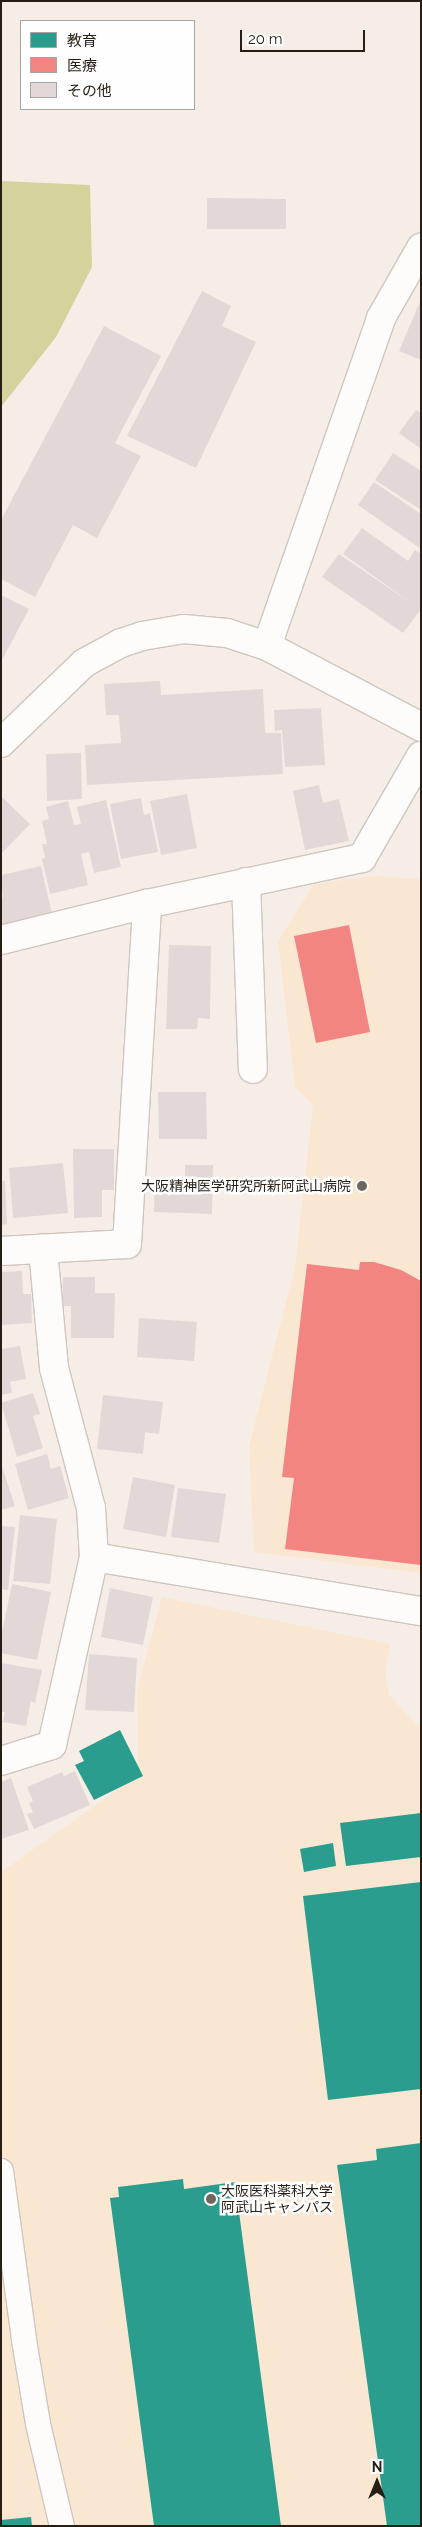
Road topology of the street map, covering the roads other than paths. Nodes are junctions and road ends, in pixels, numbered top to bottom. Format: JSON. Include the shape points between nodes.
{"nodes":[{"id":1,"x":421,"y":248,"type":"edge"},
{"id":2,"x":267,"y":646,"type":"junction"},
{"id":3,"x":421,"y":728,"type":"edge"},
{"id":4,"x":1,"y":743,"type":"edge"},
{"id":5,"x":421,"y":756,"type":"edge"},
{"id":6,"x":246,"y":882,"type":"junction"},
{"id":7,"x":147,"y":904,"type":"junction"},
{"id":8,"x":1,"y":940,"type":"edge"},
{"id":9,"x":253,"y":1069,"type":"dead end"},
{"id":10,"x":43,"y":1248,"type":"junction"},
{"id":11,"x":1,"y":1251,"type":"edge"},
{"id":12,"x":94,"y":1557,"type":"junction"},
{"id":13,"x":421,"y":1612,"type":"edge"},
{"id":14,"x":1,"y":1760,"type":"edge"},
{"id":15,"x":1,"y":2171,"type":"edge"},
{"id":16,"x":62,"y":2526,"type":"edge"}],
"edges":[{"from":1,"to":2,"type":"street","via":[[381,318]]},
{"from":2,"to":3,"type":"street"},
{"from":2,"to":4,"type":"street","via":[[227,633],[184,629],[121,642],[84,663]]},
{"from":5,"to":6,"type":"street","via":[[362,858]]},
{"from":6,"to":7,"type":"street"},
{"from":6,"to":9,"type":"street"},
{"from":7,"to":8,"type":"street"},
{"from":7,"to":10,"type":"street","via":[[127,1244]]},
{"from":10,"to":11,"type":"street"},
{"from":10,"to":12,"type":"street","via":[[54,1368],[91,1508]]},
{"from":12,"to":13,"type":"street"},
{"from":12,"to":14,"type":"street","via":[[52,1745]]},
{"from":15,"to":16,"type":"lane","via":[[37,2415]]}]}
